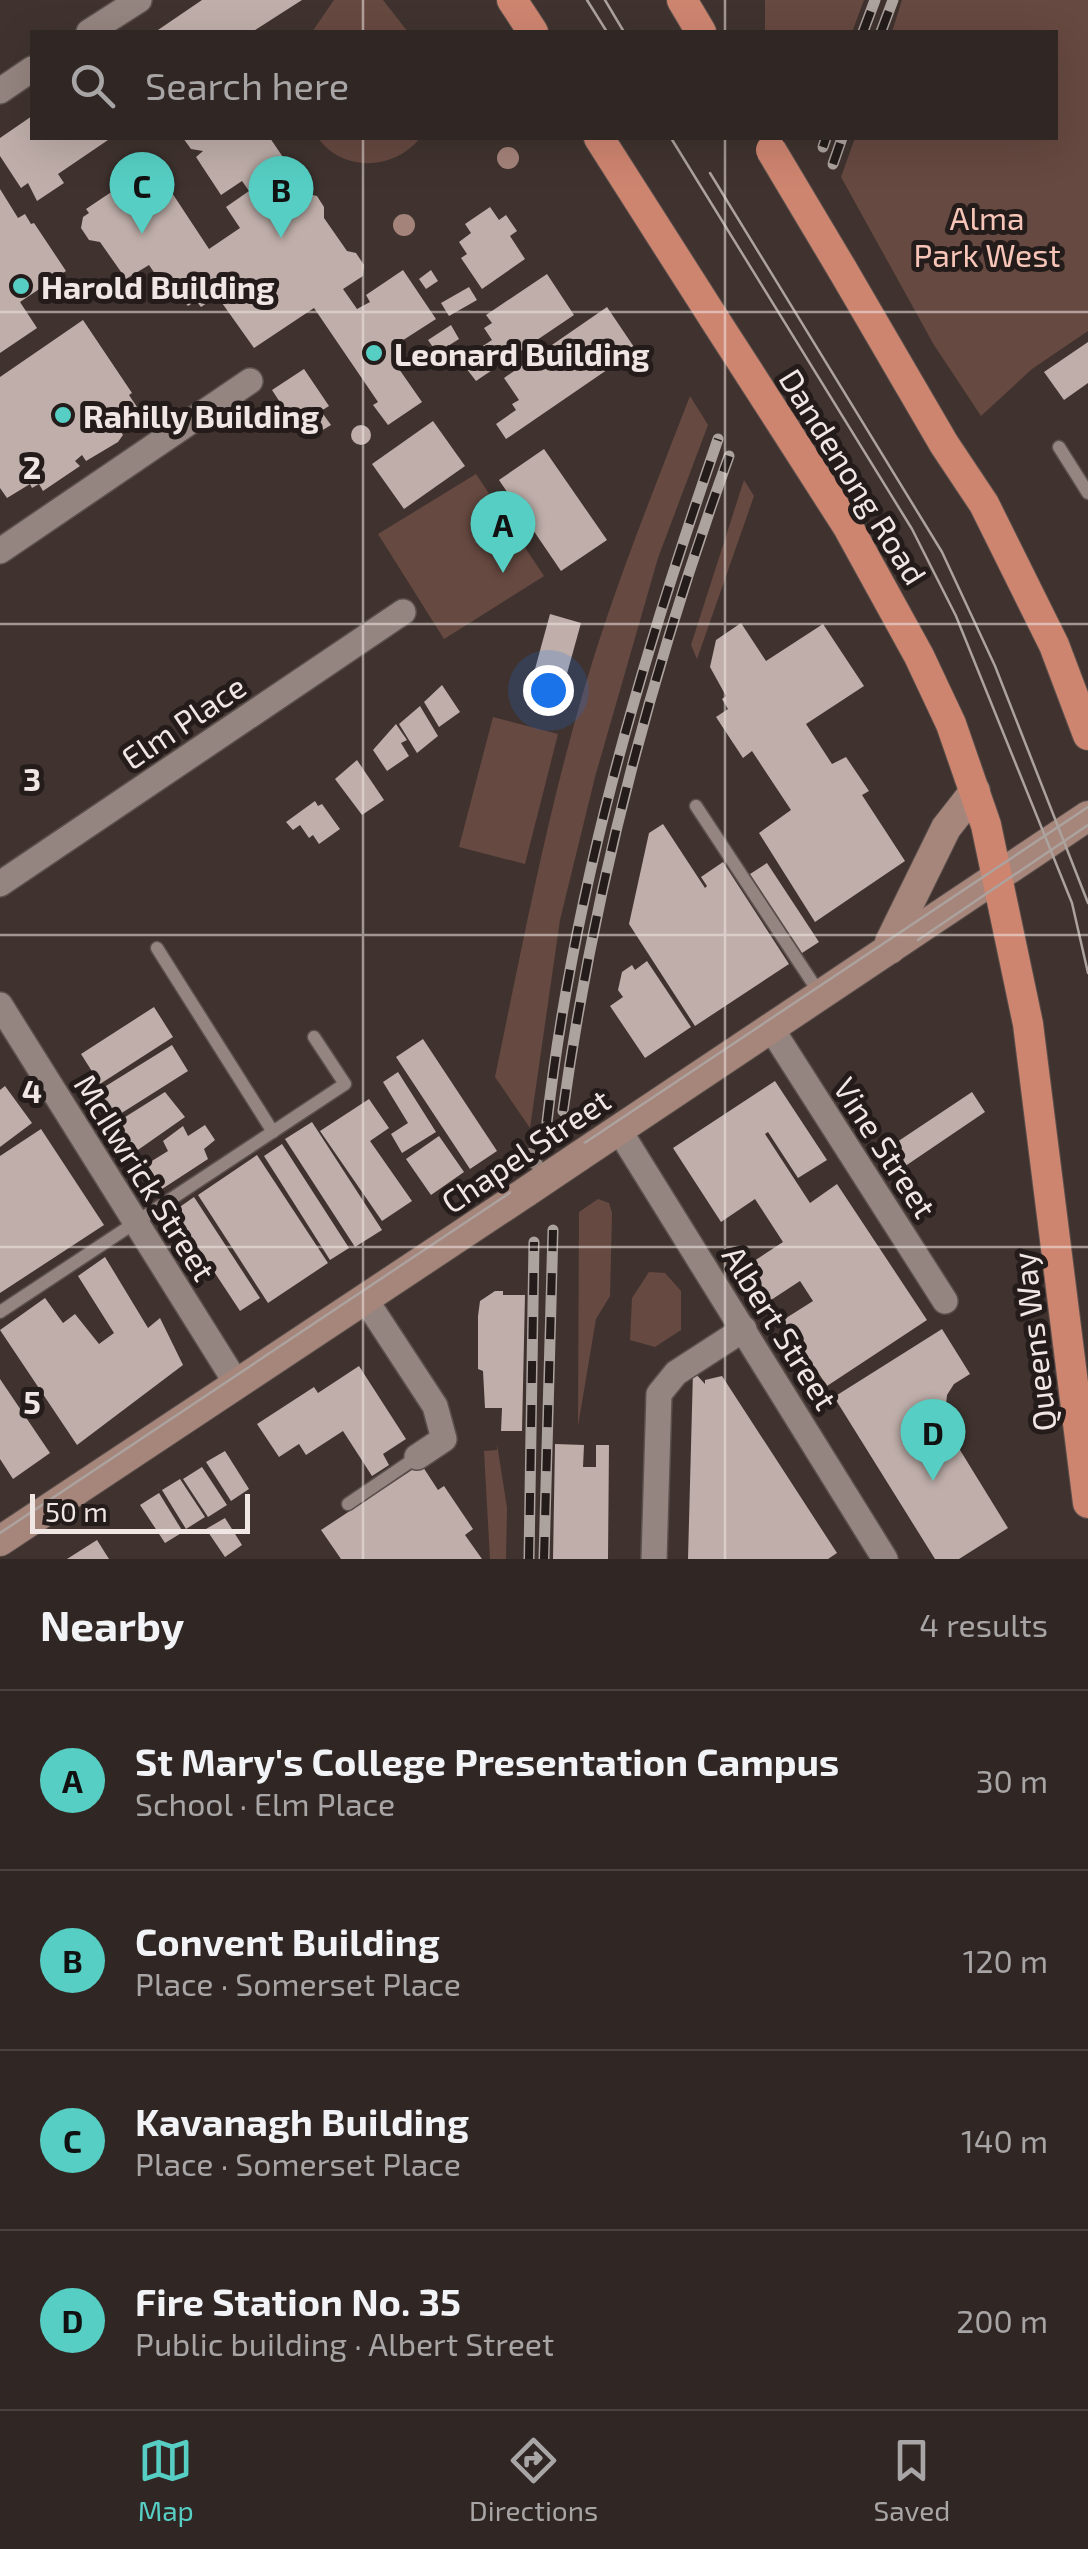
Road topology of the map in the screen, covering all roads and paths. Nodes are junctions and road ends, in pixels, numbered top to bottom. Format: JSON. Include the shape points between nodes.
{"nodes":[{"id":1,"x":512,"y":0,"type":"edge"},
{"id":2,"x":682,"y":0,"type":"edge"},
{"id":3,"x":130,"y":2,"type":"edge"},
{"id":4,"x":92,"y":30,"type":"edge"},
{"id":5,"x":532,"y":30,"type":"edge"},
{"id":6,"x":701,"y":30,"type":"edge"},
{"id":7,"x":30,"y":70,"type":"edge"},
{"id":8,"x":0,"y":90,"type":"edge"},
{"id":9,"x":600,"y":140,"type":"edge"},
{"id":10,"x":768,"y":144,"type":"edge"},
{"id":11,"x":250,"y":381,"type":"dead end"},
{"id":12,"x":1059,"y":447,"type":"dead end"},
{"id":13,"x":1088,"y":493,"type":"edge"},
{"id":14,"x":0,"y":551,"type":"edge"},
{"id":15,"x":403,"y":612,"type":"dead end"},
{"id":16,"x":1088,"y":735,"type":"edge"},
{"id":17,"x":975,"y":791,"type":"junction"},
{"id":18,"x":696,"y":806,"type":"dead end"},
{"id":19,"x":1088,"y":816,"type":"edge"},
{"id":20,"x":998,"y":876,"type":"junction"},
{"id":21,"x":0,"y":884,"type":"edge"},
{"id":22,"x":157,"y":948,"type":"dead end"},
{"id":23,"x":890,"y":949,"type":"junction"},
{"id":24,"x":821,"y":996,"type":"junction"},
{"id":25,"x":0,"y":1005,"type":"edge"},
{"id":26,"x":772,"y":1028,"type":"junction"},
{"id":27,"x":314,"y":1037,"type":"dead end"},
{"id":28,"x":619,"y":1130,"type":"junction"},
{"id":29,"x":273,"y":1132,"type":"junction"},
{"id":30,"x":137,"y":1222,"type":"junction"},
{"id":31,"x":365,"y":1299,"type":"junction"},
{"id":32,"x":946,"y":1302,"type":"dead end"},
{"id":33,"x":0,"y":1311,"type":"edge"},
{"id":34,"x":744,"y":1329,"type":"junction"},
{"id":35,"x":238,"y":1384,"type":"junction"},
{"id":36,"x":418,"y":1457,"type":"joint"},
{"id":37,"x":1088,"y":1503,"type":"edge"},
{"id":38,"x":348,"y":1504,"type":"dead end"},
{"id":39,"x":0,"y":1541,"type":"edge"},
{"id":40,"x":654,"y":1559,"type":"edge"},
{"id":41,"x":885,"y":1559,"type":"edge"}],
"edges":[{"from":1,"to":5,"type":"highway"},
{"from":2,"to":6,"type":"highway"},
{"from":3,"to":4,"type":"street"},
{"from":7,"to":8,"type":"street"},
{"from":9,"to":17,"type":"highway","name":"Dandenong Road","bridge":true,"via":[[848,526],[913,644]]},
{"from":10,"to":16,"type":"highway","bridge":true,"via":[[998,531],[1054,645]]},
{"from":11,"to":14,"type":"street"},
{"from":12,"to":13,"type":"lane"},
{"from":15,"to":21,"type":"street","name":"Elm Place"},
{"from":17,"to":20,"type":"highway","name":"Dandenong Road"},
{"from":17,"to":23,"type":"street","via":[[946,828]]},
{"from":18,"to":24,"type":"lane"},
{"from":19,"to":20,"type":"street","name":"Chapel Street"},
{"from":20,"to":23,"type":"street","name":"Chapel Street"},
{"from":20,"to":37,"type":"highway","name":"Queens Way","via":[[1028,1024]]},
{"from":22,"to":29,"type":"lane"},
{"from":23,"to":24,"type":"street","name":"Chapel Street"},
{"from":24,"to":26,"type":"street","name":"Chapel Street"},
{"from":25,"to":30,"type":"street","name":"McIlwrick Street"},
{"from":26,"to":28,"type":"street","name":"Chapel Street"},
{"from":26,"to":32,"type":"street","name":"Vine Street"},
{"from":27,"to":29,"type":"lane","via":[[345,1084]]},
{"from":28,"to":31,"type":"street","name":"Chapel Street","bridge":true,"via":[[534,1175]]},
{"from":28,"to":34,"type":"street","name":"Albert Street"},
{"from":29,"to":30,"type":"lane"},
{"from":30,"to":33,"type":"lane"},
{"from":30,"to":35,"type":"street","name":"McIlwrick Street"},
{"from":31,"to":35,"type":"street","name":"Chapel Street"},
{"from":31,"to":36,"type":"street","via":[[442,1423],[444,1439]]},
{"from":34,"to":40,"type":"street","via":[[676,1373],[660,1394]]},
{"from":34,"to":41,"type":"street","name":"Albert Street"},
{"from":35,"to":39,"type":"street","name":"Chapel Street"},
{"from":36,"to":38,"type":"lane"}]}
